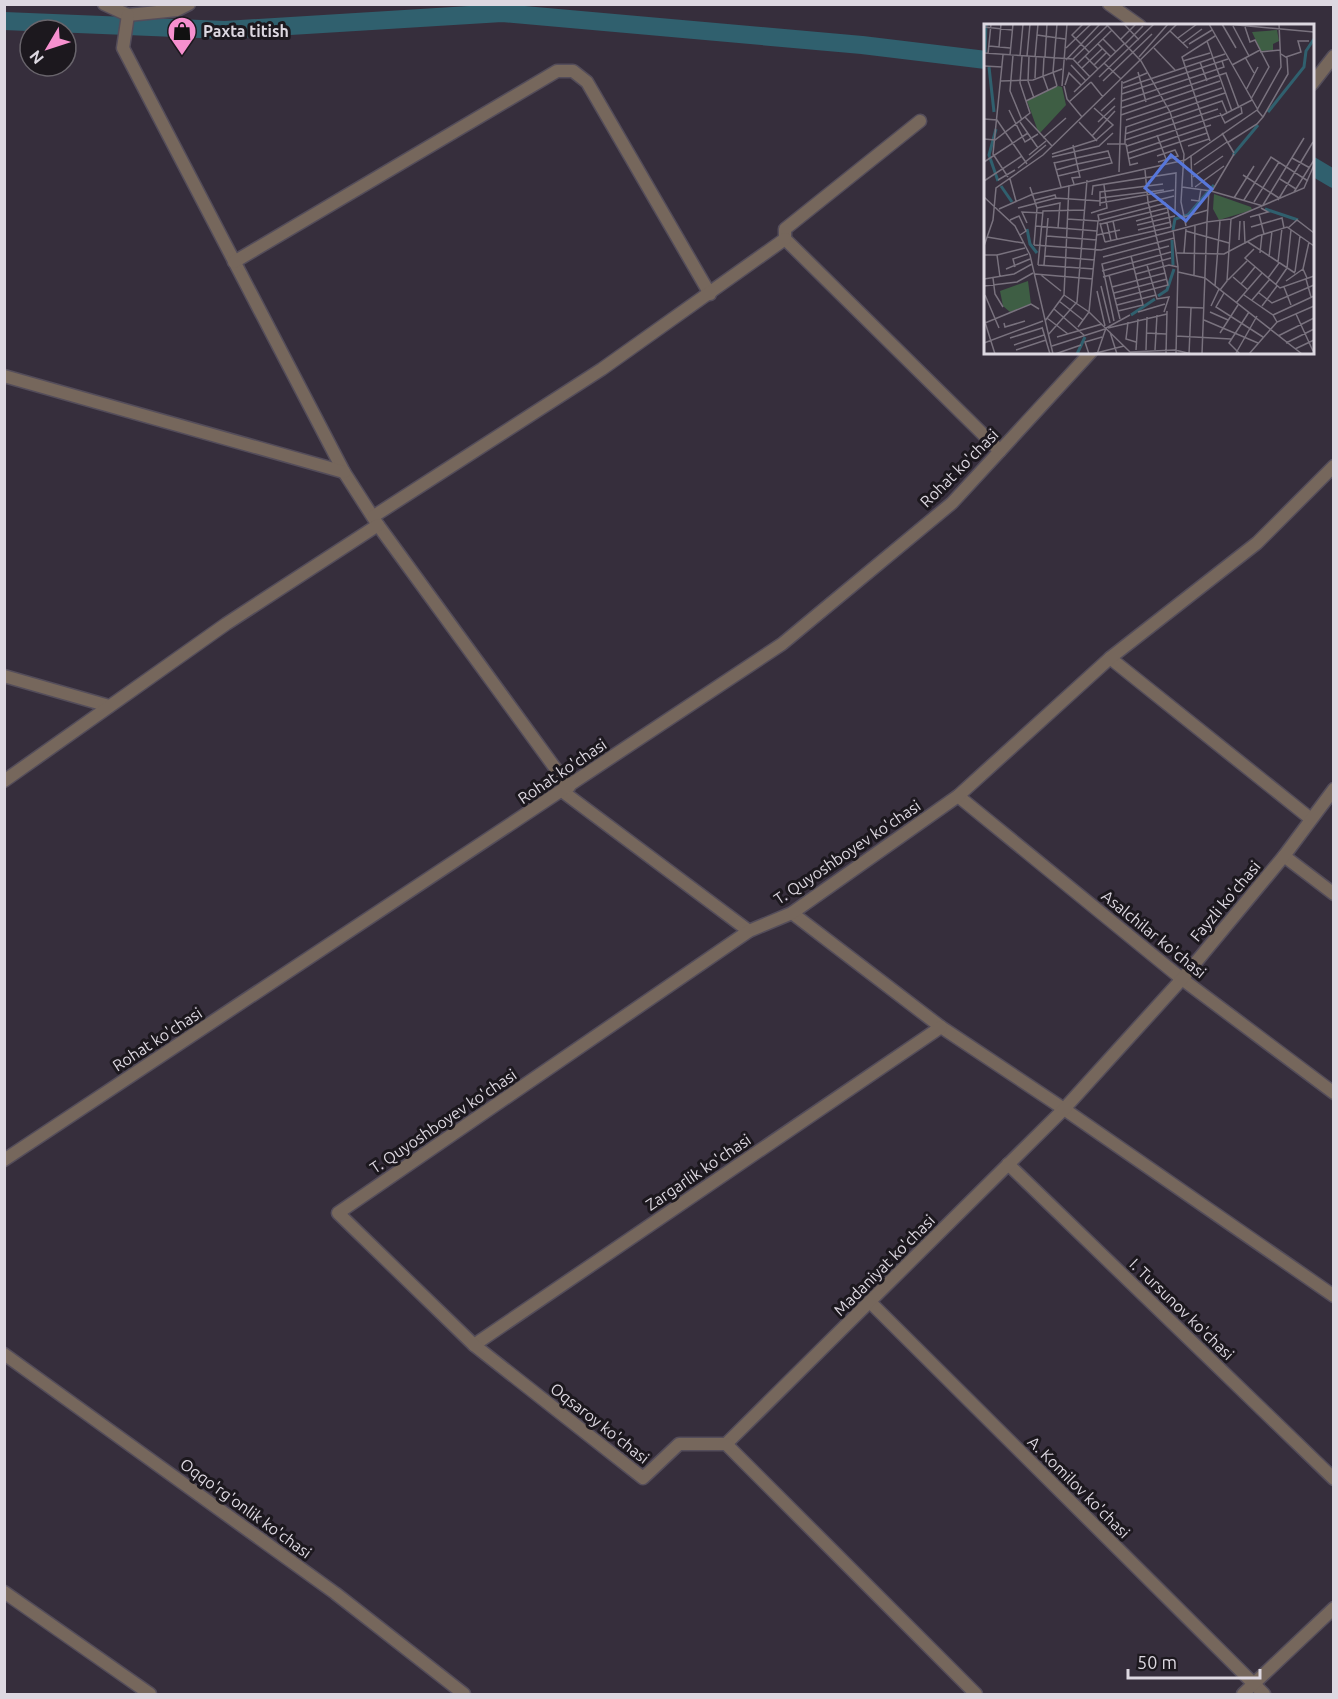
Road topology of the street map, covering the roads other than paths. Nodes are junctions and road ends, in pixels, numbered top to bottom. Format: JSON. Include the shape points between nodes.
{"nodes":[{"id":1,"x":104,"y":4,"type":"edge"},
{"id":2,"x":189,"y":4,"type":"edge"},
{"id":3,"x":1108,"y":4,"type":"edge"},
{"id":4,"x":128,"y":15,"type":"junction"},
{"id":5,"x":1137,"y":24,"type":"edge"},
{"id":6,"x":1334,"y":56,"type":"edge"},
{"id":7,"x":1314,"y":81,"type":"edge"},
{"id":8,"x":920,"y":121,"type":"dead end"},
{"id":9,"x":785,"y":239,"type":"junction"},
{"id":10,"x":234,"y":262,"type":"junction"},
{"id":11,"x":710,"y":294,"type":"junction"},
{"id":12,"x":1089,"y":354,"type":"edge"},
{"id":13,"x":4,"y":375,"type":"edge"},
{"id":14,"x":1000,"y":452,"type":"junction"},
{"id":15,"x":1334,"y":466,"type":"edge"},
{"id":16,"x":344,"y":472,"type":"junction"},
{"id":17,"x":376,"y":520,"type":"junction"},
{"id":18,"x":1110,"y":658,"type":"junction"},
{"id":19,"x":4,"y":676,"type":"edge"},
{"id":20,"x":109,"y":706,"type":"junction"},
{"id":21,"x":4,"y":781,"type":"edge"},
{"id":22,"x":565,"y":789,"type":"junction"},
{"id":23,"x":1334,"y":789,"type":"edge"},
{"id":24,"x":958,"y":795,"type":"junction"},
{"id":25,"x":1311,"y":819,"type":"junction"},
{"id":26,"x":1284,"y":856,"type":"junction"},
{"id":27,"x":1334,"y":894,"type":"edge"},
{"id":28,"x":792,"y":913,"type":"junction"},
{"id":29,"x":749,"y":931,"type":"junction"},
{"id":30,"x":1182,"y":979,"type":"junction"},
{"id":31,"x":941,"y":1027,"type":"junction"},
{"id":32,"x":1334,"y":1093,"type":"edge"},
{"id":33,"x":1064,"y":1109,"type":"junction"},
{"id":34,"x":4,"y":1160,"type":"edge"},
{"id":35,"x":1008,"y":1164,"type":"junction"},
{"id":36,"x":338,"y":1213,"type":"joint"},
{"id":37,"x":1334,"y":1296,"type":"edge"},
{"id":38,"x":871,"y":1303,"type":"junction"},
{"id":39,"x":474,"y":1345,"type":"junction"},
{"id":40,"x":4,"y":1354,"type":"edge"},
{"id":41,"x":726,"y":1444,"type":"junction"},
{"id":42,"x":1334,"y":1479,"type":"edge"},
{"id":43,"x":4,"y":1592,"type":"edge"},
{"id":44,"x":1334,"y":1608,"type":"edge"},
{"id":45,"x":1253,"y":1684,"type":"junction"},
{"id":46,"x":150,"y":1695,"type":"edge"},
{"id":47,"x":464,"y":1695,"type":"edge"},
{"id":48,"x":976,"y":1695,"type":"edge"},
{"id":49,"x":1243,"y":1695,"type":"edge"},
{"id":50,"x":1264,"y":1695,"type":"edge"}],
"edges":[{"from":1,"to":4,"type":"street"},
{"from":2,"to":4,"type":"street","via":[[177,10]]},
{"from":3,"to":5,"type":"street"},
{"from":4,"to":10,"type":"street","via":[[123,48]]},
{"from":6,"to":7,"type":"street"},
{"from":8,"to":9,"type":"street","via":[[785,229]]},
{"from":9,"to":11,"type":"street"},
{"from":9,"to":14,"type":"street"},
{"from":10,"to":11,"type":"street","via":[[557,71],[573,71],[587,82]]},
{"from":10,"to":16,"type":"street"},
{"from":11,"to":17,"type":"street"},
{"from":12,"to":14,"type":"street","name":"Rohat ko'chasi"},
{"from":13,"to":16,"type":"street"},
{"from":14,"to":22,"type":"street","name":"Rohat ko'chasi","via":[[952,503],[782,644]]},
{"from":15,"to":18,"type":"street","name":"T. Quyoshboyev ko'chasi","via":[[1257,543]]},
{"from":16,"to":17,"type":"street"},
{"from":17,"to":20,"type":"street"},
{"from":17,"to":22,"type":"street"},
{"from":18,"to":24,"type":"street","name":"T. Quyoshboyev ko'chasi"},
{"from":18,"to":25,"type":"street"},
{"from":19,"to":20,"type":"street"},
{"from":20,"to":21,"type":"street"},
{"from":22,"to":29,"type":"street"},
{"from":22,"to":34,"type":"street","name":"Rohat ko'chasi"},
{"from":23,"to":25,"type":"street","name":"Fayzli ko'chasi"},
{"from":24,"to":28,"type":"street","name":"T. Quyoshboyev ko'chasi"},
{"from":24,"to":30,"type":"street","name":"Asalchilar ko'chasi"},
{"from":25,"to":26,"type":"street","name":"Fayzli ko'chasi"},
{"from":26,"to":27,"type":"street"},
{"from":26,"to":30,"type":"street","name":"Fayzli ko'chasi"},
{"from":28,"to":29,"type":"street","name":"T. Quyoshboyev ko'chasi"},
{"from":28,"to":31,"type":"street"},
{"from":29,"to":36,"type":"street","name":"T. Quyoshboyev ko'chasi"},
{"from":30,"to":32,"type":"street","name":"Asalchilar ko'chasi"},
{"from":30,"to":33,"type":"street","name":"Fayzli ko'chasi"},
{"from":31,"to":33,"type":"street"},
{"from":31,"to":39,"type":"street","name":"Zargarlik ko'chasi"},
{"from":33,"to":35,"type":"street","name":"Madaniyat ko'chasi"},
{"from":33,"to":37,"type":"street"},
{"from":35,"to":38,"type":"street","name":"Madaniyat ko'chasi"},
{"from":35,"to":42,"type":"street","name":"I. Tursunov ko'chasi"},
{"from":36,"to":39,"type":"street","name":"Oqsaroy ko'chasi"},
{"from":38,"to":41,"type":"street","name":"Madaniyat ko'chasi"},
{"from":38,"to":45,"type":"street","name":"A. Komilov ko'chasi"},
{"from":39,"to":41,"type":"street","name":"Oqsaroy ko'chasi","via":[[643,1478],[679,1444]]},
{"from":40,"to":47,"type":"street","name":"Oqqo'rg'onlik ko'chasi","via":[[335,1593]]},
{"from":41,"to":48,"type":"street"},
{"from":43,"to":46,"type":"street"},
{"from":44,"to":45,"type":"street"},
{"from":45,"to":49,"type":"street"},
{"from":45,"to":50,"type":"street","name":"A. Komilov ko'chasi"}]}
